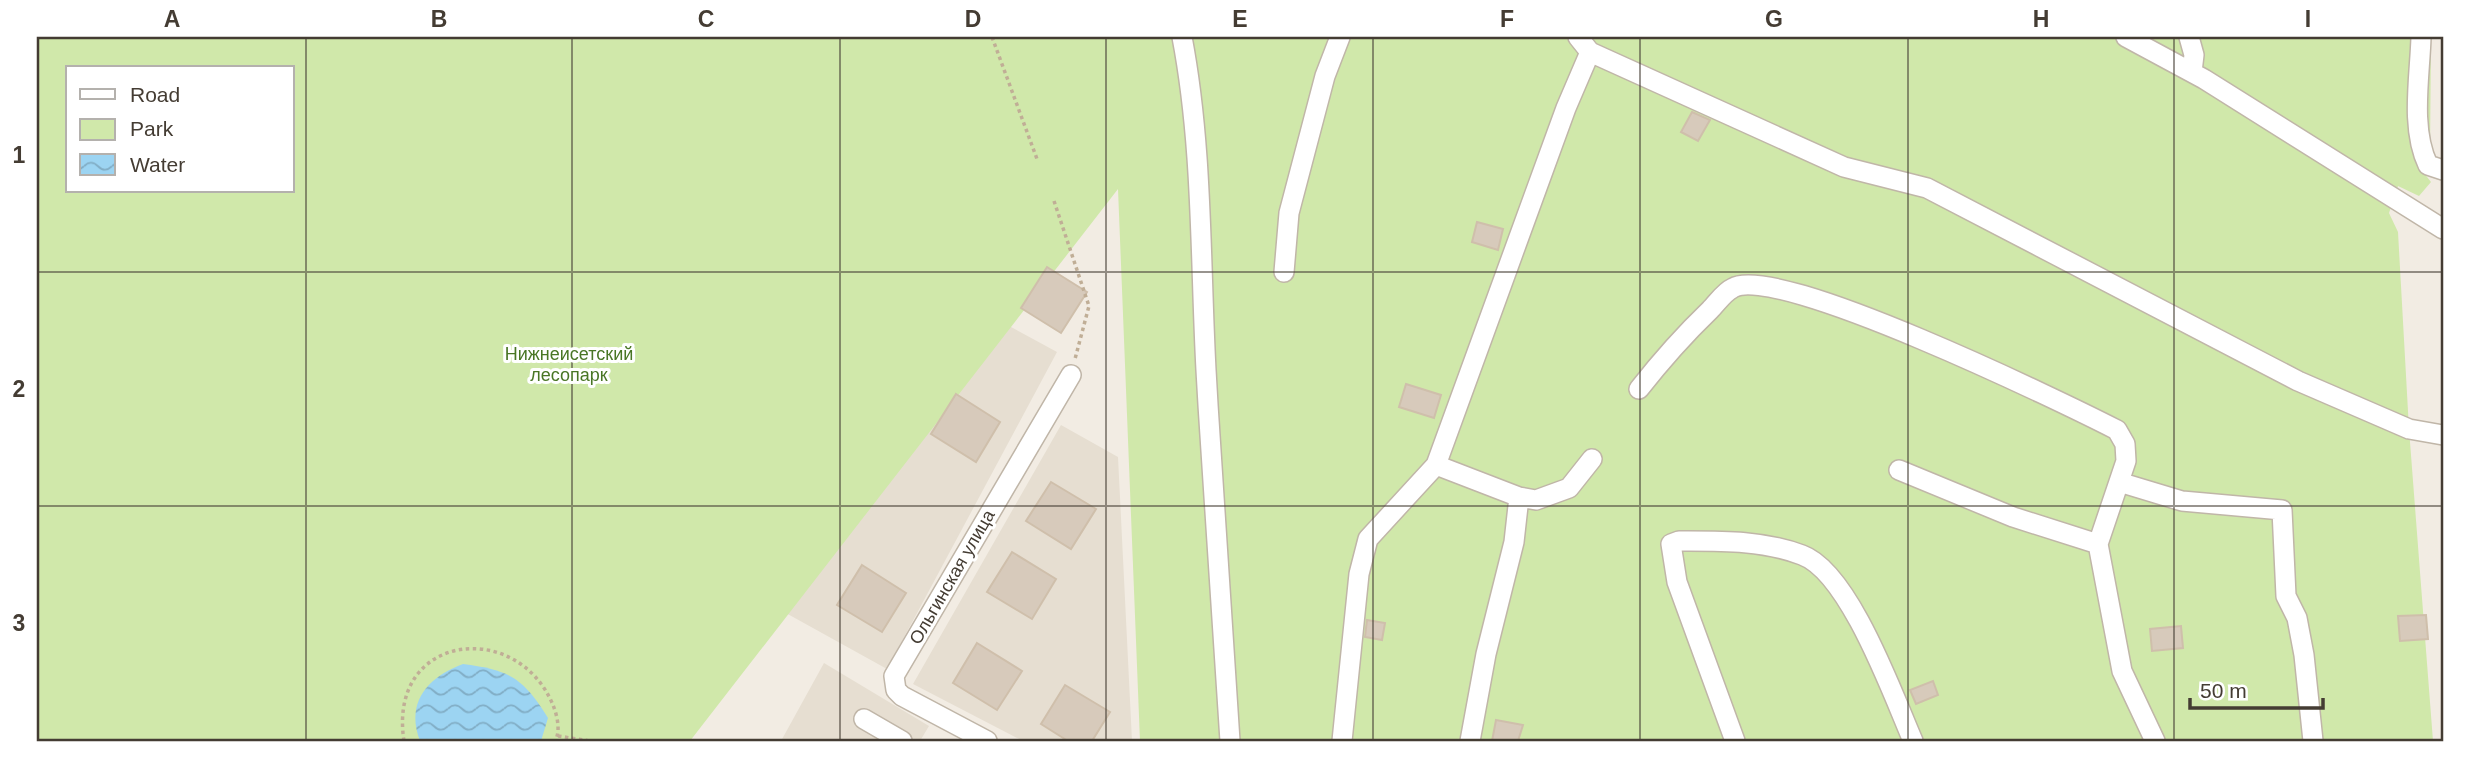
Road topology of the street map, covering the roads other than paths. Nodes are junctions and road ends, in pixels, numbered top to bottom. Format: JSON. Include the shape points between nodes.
{"nodes":[{"id":1,"x":1182,"y":37,"type":"edge"},
{"id":2,"x":1340,"y":37,"type":"edge"},
{"id":3,"x":2126,"y":37,"type":"edge"},
{"id":4,"x":2189,"y":37,"type":"edge"},
{"id":5,"x":2421,"y":37,"type":"edge"},
{"id":6,"x":1584,"y":45,"type":"edge"},
{"id":7,"x":2192,"y":72,"type":"junction"},
{"id":8,"x":2443,"y":170,"type":"edge"},
{"id":9,"x":2443,"y":229,"type":"edge"},
{"id":10,"x":1284,"y":272,"type":"dead end"},
{"id":11,"x":1071,"y":375,"type":"road end"},
{"id":12,"x":1639,"y":389,"type":"dead end"},
{"id":13,"x":2443,"y":435,"type":"edge"},
{"id":14,"x":1592,"y":459,"type":"dead end"},
{"id":15,"x":1436,"y":465,"type":"junction"},
{"id":16,"x":1899,"y":470,"type":"dead end"},
{"id":17,"x":2119,"y":482,"type":"junction"},
{"id":18,"x":1519,"y":497,"type":"junction"},
{"id":19,"x":2098,"y":544,"type":"junction"},
{"id":20,"x":864,"y":719,"type":"dead end"},
{"id":21,"x":902,"y":741,"type":"edge"},
{"id":22,"x":987,"y":741,"type":"edge"},
{"id":23,"x":1230,"y":741,"type":"edge"},
{"id":24,"x":1342,"y":741,"type":"edge"},
{"id":25,"x":1470,"y":741,"type":"edge"},
{"id":26,"x":1735,"y":741,"type":"edge"},
{"id":27,"x":1913,"y":741,"type":"edge"},
{"id":28,"x":2155,"y":741,"type":"edge"},
{"id":29,"x":2313,"y":741,"type":"edge"}],
"edges":[{"from":1,"to":23,"type":"street","via":[[1194,98],[1200,169],[1206,369]]},
{"from":2,"to":10,"type":"street","via":[[1325,76],[1289,213]]},
{"from":3,"to":7,"type":"street"},
{"from":4,"to":7,"type":"street","via":[[2194,54]]},
{"from":5,"to":8,"type":"street","via":[[2419,120],[2424,156],[2428,165]]},
{"from":6,"to":13,"type":"street","via":[[1844,167],[1927,188],[2298,381],[2409,429]]},
{"from":6,"to":15,"type":"street","via":[[1566,108]]},
{"from":7,"to":9,"type":"street"},
{"from":11,"to":22,"type":"street","name":"Ольгинская улица","via":[[894,676],[902,696]]},
{"from":12,"to":17,"type":"street","via":[[1672,347],[1734,286],[1754,284],[1797,292],[1867,316],[2117,430],[2125,444],[2126,461]]},
{"from":14,"to":18,"type":"street","via":[[1569,488],[1536,500]]},
{"from":15,"to":18,"type":"street"},
{"from":15,"to":24,"type":"street","via":[[1368,539],[1359,574]]},
{"from":16,"to":19,"type":"street","via":[[2013,517]]},
{"from":17,"to":19,"type":"street"},
{"from":17,"to":29,"type":"street","via":[[2182,501],[2282,510],[2286,596],[2297,618],[2304,655]]},
{"from":18,"to":25,"type":"street","via":[[1514,542]]},
{"from":19,"to":28,"type":"street","via":[[2122,671]]},
{"from":20,"to":21,"type":"street"},
{"from":26,"to":27,"type":"street","via":[[1677,582],[1671,544],[1679,541],[1745,541],[1803,555],[1825,568],[1868,642]]}]}
